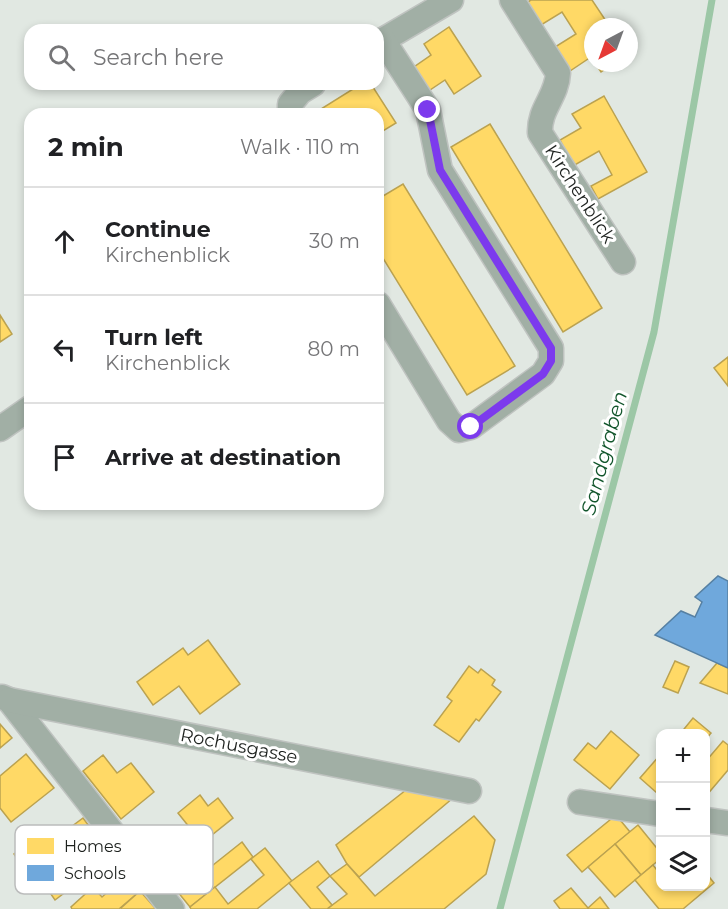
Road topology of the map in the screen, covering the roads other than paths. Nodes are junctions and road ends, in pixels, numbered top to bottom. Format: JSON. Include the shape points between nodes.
{"nodes":[{"id":1,"x":451,"y":0,"type":"edge"},
{"id":2,"x":512,"y":0,"type":"edge"},
{"id":3,"x":384,"y":39,"type":"edge"},
{"id":4,"x":384,"y":45,"type":"edge"},
{"id":5,"x":303,"y":90,"type":"edge"},
{"id":6,"x":290,"y":108,"type":"edge"},
{"id":7,"x":623,"y":261,"type":"dead end"},
{"id":8,"x":384,"y":314,"type":"edge"},
{"id":9,"x":24,"y":412,"type":"edge"},
{"id":10,"x":0,"y":429,"type":"edge"},
{"id":11,"x":4,"y":698,"type":"edge"},
{"id":12,"x":469,"y":791,"type":"dead end"},
{"id":13,"x":580,"y":802,"type":"dead end"},
{"id":14,"x":656,"y":813,"type":"edge"},
{"id":15,"x":710,"y":821,"type":"edge"},
{"id":16,"x":728,"y":823,"type":"edge"},
{"id":17,"x":105,"y":825,"type":"edge"},
{"id":18,"x":160,"y":894,"type":"edge"},
{"id":19,"x":172,"y":909,"type":"edge"}],
"edges":[{"from":1,"to":3,"type":"street"},
{"from":2,"to":7,"type":"street","name":"Kirchenblick","via":[[558,73],[557,86],[539,120],[540,133]]},
{"from":4,"to":8,"type":"street","via":[[428,110],[440,170],[551,348],[551,361],[543,374],[471,427],[459,430],[449,421]]},
{"from":5,"to":6,"type":"street"},
{"from":9,"to":10,"type":"street"},
{"from":11,"to":12,"type":"street","name":"Rochusgasse"},
{"from":11,"to":17,"type":"street"},
{"from":13,"to":14,"type":"street"},
{"from":15,"to":16,"type":"street"},
{"from":18,"to":19,"type":"street"}]}
